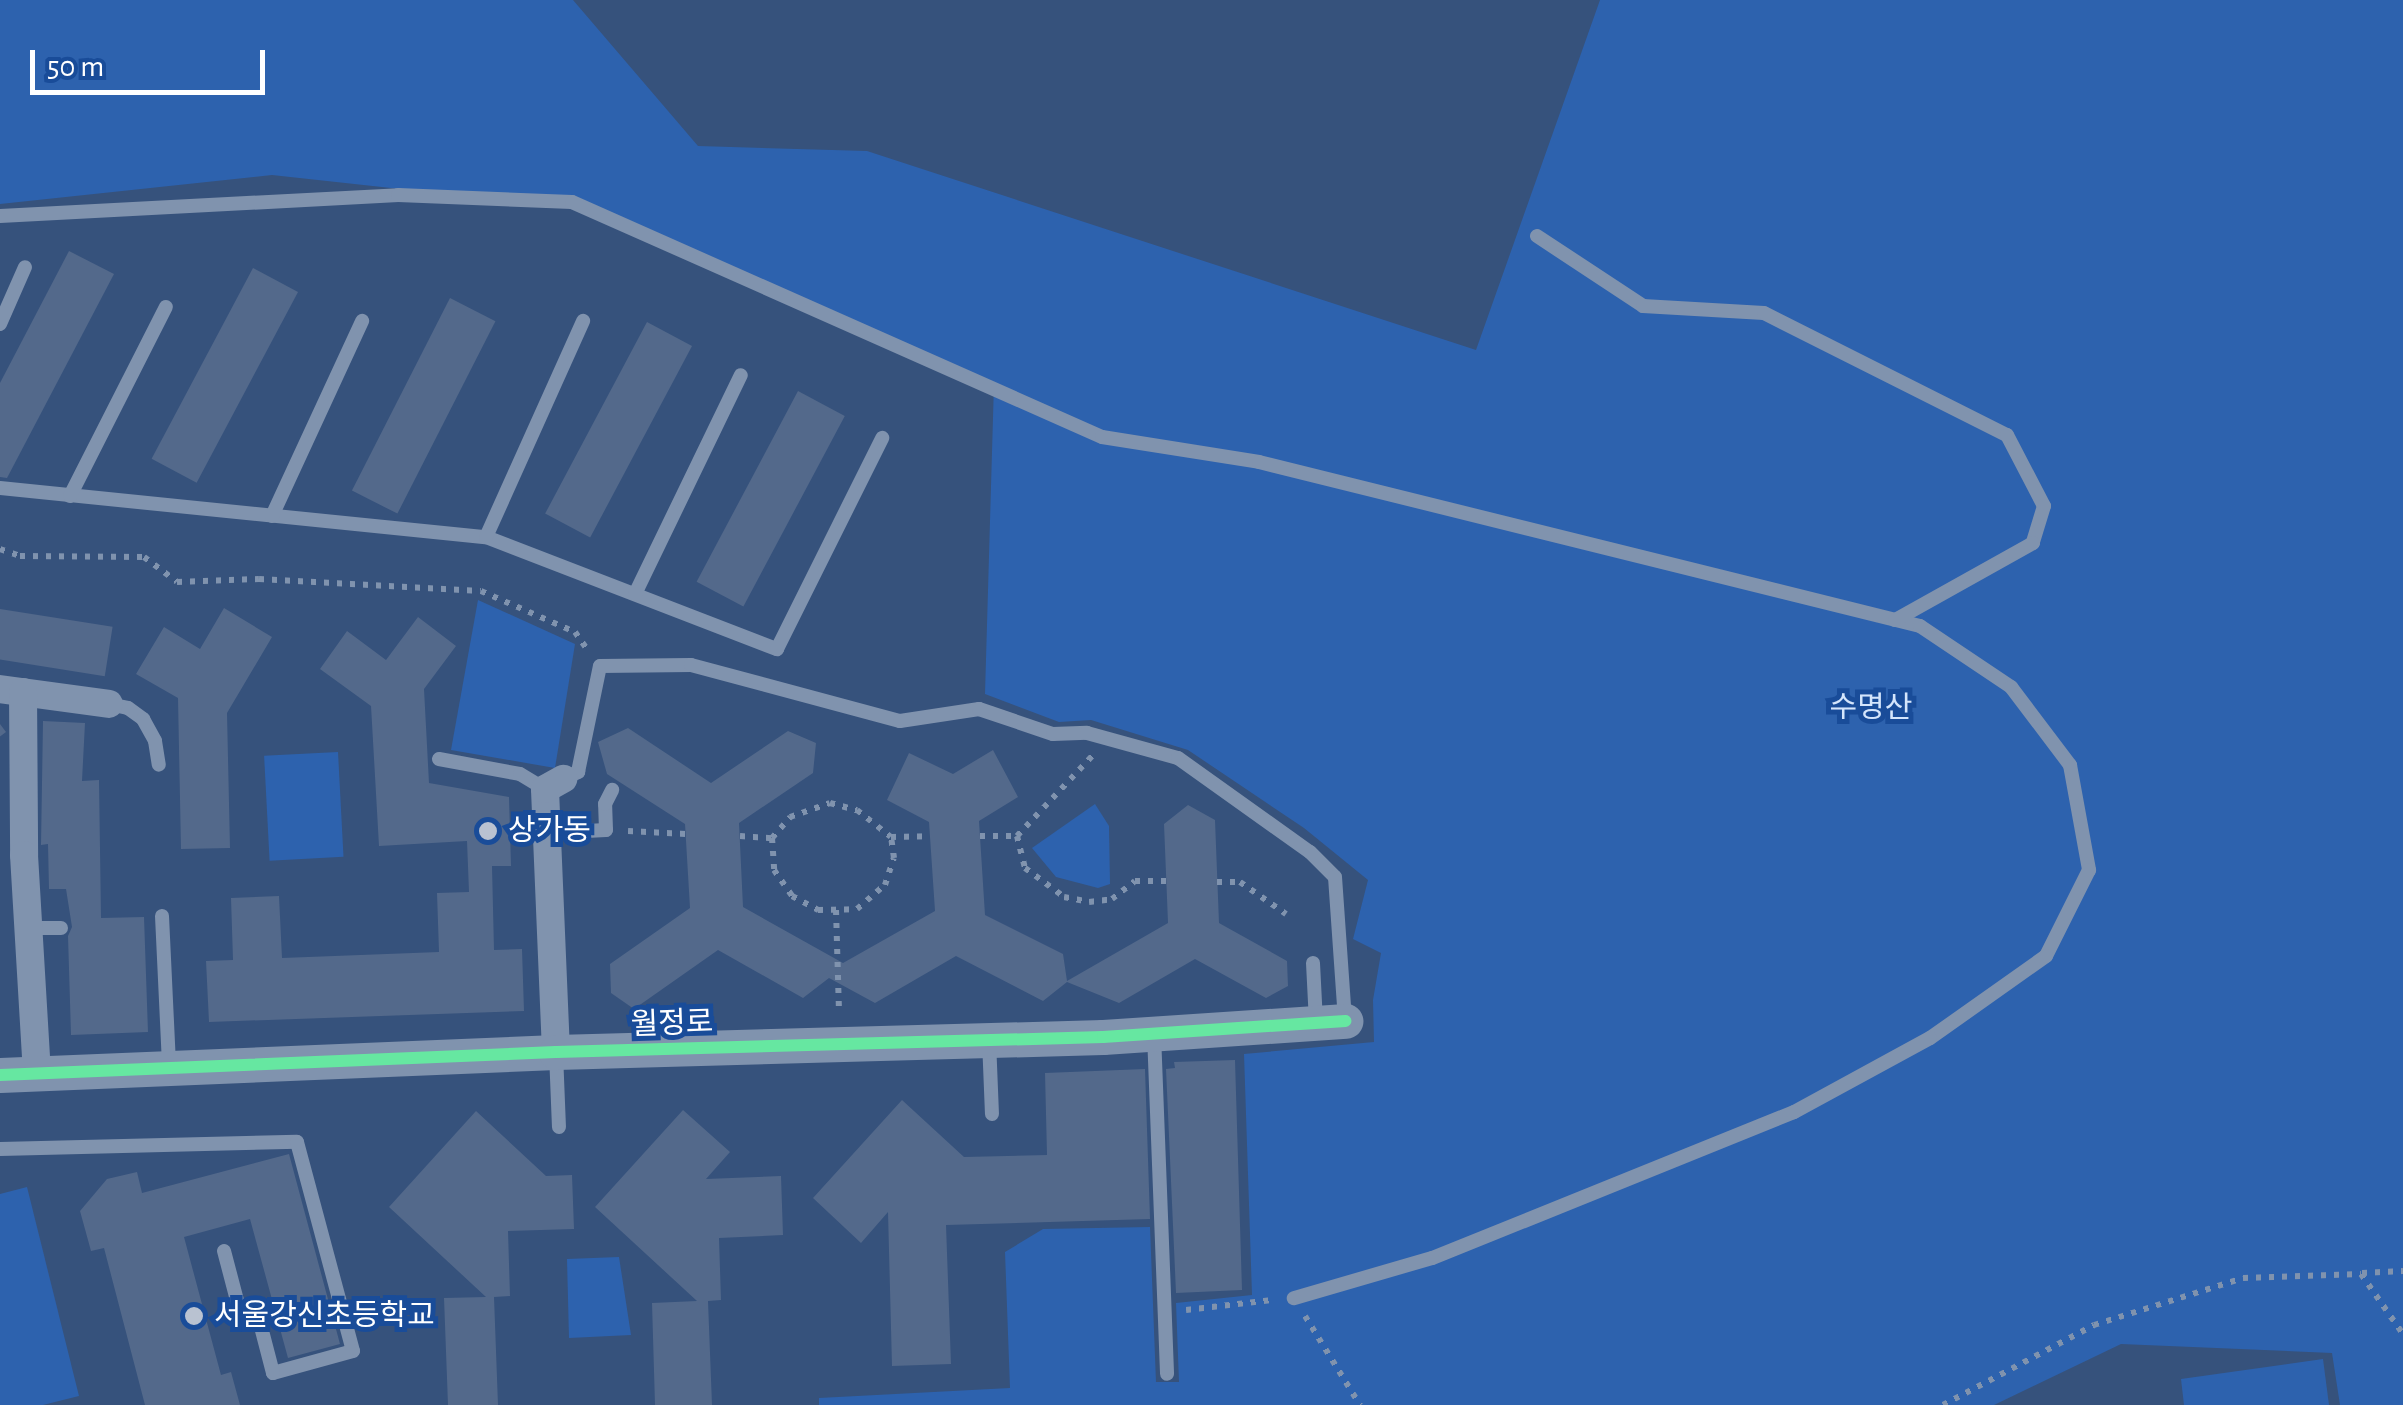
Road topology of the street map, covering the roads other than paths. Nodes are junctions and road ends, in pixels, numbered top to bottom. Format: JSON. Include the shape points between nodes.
{"nodes":[{"id":1,"x":0,"y":216,"type":"edge"},
{"id":2,"x":1537,"y":236,"type":"dead end"},
{"id":3,"x":26,"y":267,"type":"dead end"},
{"id":4,"x":166,"y":307,"type":"dead end"},
{"id":5,"x":362,"y":321,"type":"dead end"},
{"id":6,"x":583,"y":321,"type":"dead end"},
{"id":7,"x":0,"y":324,"type":"edge"},
{"id":8,"x":740,"y":375,"type":"dead end"},
{"id":9,"x":882,"y":438,"type":"dead end"},
{"id":10,"x":0,"y":488,"type":"edge"},
{"id":11,"x":70,"y":496,"type":"junction"},
{"id":12,"x":272,"y":516,"type":"junction"},
{"id":13,"x":486,"y":537,"type":"junction"},
{"id":14,"x":634,"y":594,"type":"junction"},
{"id":15,"x":1895,"y":620,"type":"junction"},
{"id":16,"x":11,"y":690,"type":"edge"},
{"id":17,"x":109,"y":704,"type":"joint"},
{"id":18,"x":439,"y":759,"type":"dead end"},
{"id":19,"x":159,"y":765,"type":"dead end"},
{"id":20,"x":554,"y":784,"type":"junction"},
{"id":21,"x":612,"y":790,"type":"dead end"},
{"id":22,"x":547,"y":833,"type":"junction"},
{"id":23,"x":12,"y":858,"type":"edge"},
{"id":24,"x":162,"y":916,"type":"dead end"},
{"id":25,"x":29,"y":928,"type":"junction"},
{"id":26,"x":61,"y":928,"type":"dead end"},
{"id":27,"x":1312,"y":963,"type":"dead end"},
{"id":28,"x":1331,"y":1022,"type":"junction"},
{"id":29,"x":1154,"y":1034,"type":"junction"},
{"id":30,"x":989,"y":1040,"type":"junction"},
{"id":31,"x":556,"y":1052,"type":"junction"},
{"id":32,"x":169,"y":1068,"type":"junction"},
{"id":33,"x":37,"y":1073,"type":"junction"},
{"id":34,"x":0,"y":1075,"type":"edge"},
{"id":35,"x":992,"y":1114,"type":"dead end"},
{"id":36,"x":559,"y":1127,"type":"dead end"},
{"id":37,"x":0,"y":1149,"type":"edge"},
{"id":38,"x":224,"y":1251,"type":"dead end"},
{"id":39,"x":1294,"y":1298,"type":"road end"},
{"id":40,"x":1167,"y":1374,"type":"dead end"}],
"edges":[{"from":1,"to":15,"type":"lane","via":[[398,195],[572,202],[1102,437],[1259,462]]},
{"from":2,"to":15,"type":"lane","via":[[1644,306],[1764,313],[2006,435],[2044,506],[2033,543]]},
{"from":3,"to":7,"type":"lane"},
{"from":4,"to":11,"type":"lane"},
{"from":5,"to":12,"type":"lane"},
{"from":6,"to":13,"type":"lane"},
{"from":8,"to":14,"type":"lane"},
{"from":9,"to":14,"type":"lane","via":[[777,649]]},
{"from":10,"to":11,"type":"lane"},
{"from":11,"to":12,"type":"lane"},
{"from":12,"to":13,"type":"lane"},
{"from":13,"to":14,"type":"lane"},
{"from":15,"to":39,"type":"lane","via":[[1920,626],[2011,687],[2070,765],[2089,870],[2046,956],[1930,1038],[1794,1112],[1432,1258]]},
{"from":16,"to":17,"type":"street"},
{"from":16,"to":23,"type":"street"},
{"from":17,"to":19,"type":"lane","via":[[143,719],[156,741]]},
{"from":18,"to":20,"type":"lane"},
{"from":20,"to":22,"type":"street"},
{"from":20,"to":28,"type":"lane","via":[[578,772],[600,666],[691,666],[900,721],[979,709],[1053,734],[1087,733],[1178,758],[1310,852],[1334,878]]},
{"from":21,"to":22,"type":"lane","via":[[606,830]]},
{"from":22,"to":31,"type":"street"},
{"from":23,"to":25,"type":"street"},
{"from":24,"to":32,"type":"lane"},
{"from":25,"to":26,"type":"lane"},
{"from":25,"to":33,"type":"street"},
{"from":27,"to":28,"type":"lane"},
{"from":28,"to":29,"type":"street","name":"월정로"},
{"from":29,"to":30,"type":"street","name":"월정로"},
{"from":29,"to":40,"type":"lane"},
{"from":30,"to":31,"type":"street","name":"월정로"},
{"from":30,"to":35,"type":"lane"},
{"from":31,"to":32,"type":"street","name":"월정로"},
{"from":31,"to":36,"type":"lane"},
{"from":32,"to":33,"type":"street","name":"월정로"},
{"from":33,"to":34,"type":"street","name":"월정로"},
{"from":37,"to":38,"type":"lane","via":[[297,1142],[353,1351],[273,1373],[254,1304],[239,1308]]}]}
